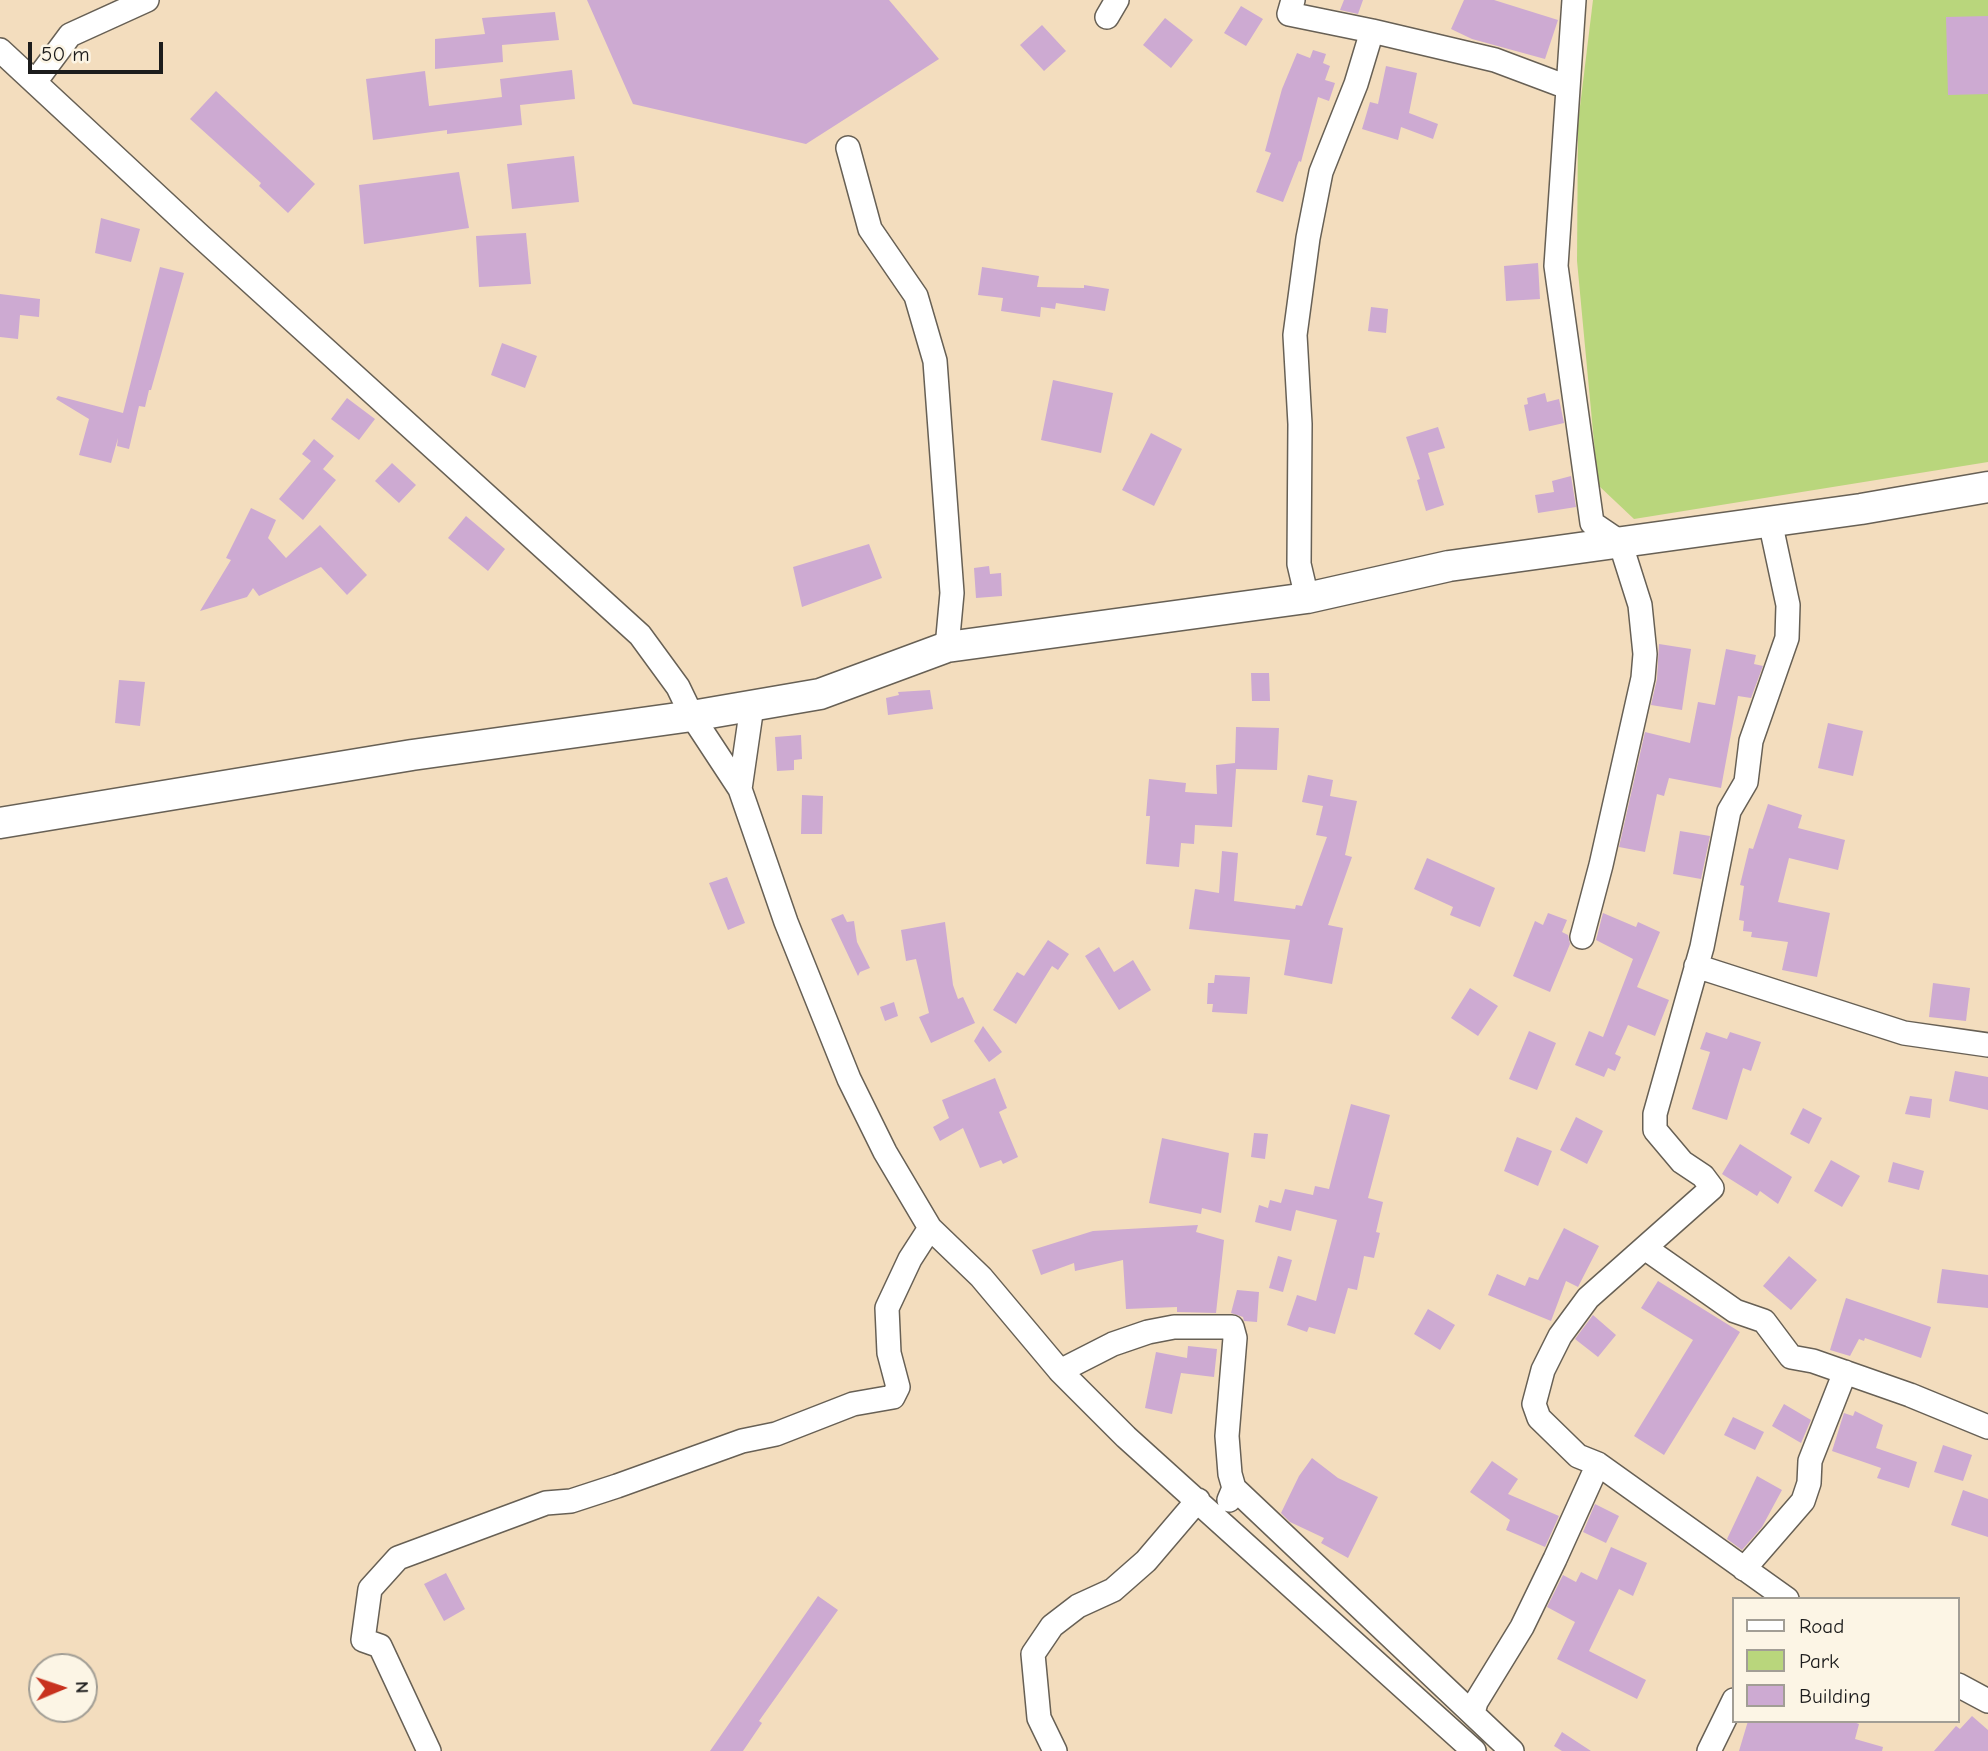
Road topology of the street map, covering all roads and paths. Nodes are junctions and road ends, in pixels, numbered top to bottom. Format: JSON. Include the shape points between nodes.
{"nodes":[{"id":1,"x":147,"y":0,"type":"edge"},
{"id":2,"x":1293,"y":0,"type":"edge"},
{"id":3,"x":1574,"y":0,"type":"edge"},
{"id":4,"x":1372,"y":31,"type":"junction"},
{"id":5,"x":0,"y":50,"type":"edge"},
{"id":6,"x":35,"y":82,"type":"junction"},
{"id":7,"x":1567,"y":87,"type":"junction"},
{"id":8,"x":848,"y":148,"type":"dead end"},
{"id":9,"x":1988,"y":487,"type":"edge"},
{"id":10,"x":1770,"y":522,"type":"junction"},
{"id":11,"x":1620,"y":542,"type":"junction"},
{"id":12,"x":1307,"y":598,"type":"junction"},
{"id":13,"x":947,"y":647,"type":"junction"},
{"id":14,"x":752,"y":706,"type":"junction"},
{"id":15,"x":692,"y":716,"type":"junction"},
{"id":16,"x":740,"y":789,"type":"junction"},
{"id":17,"x":0,"y":823,"type":"edge"},
{"id":18,"x":1582,"y":937,"type":"dead end"},
{"id":19,"x":1696,"y":966,"type":"junction"},
{"id":20,"x":1988,"y":1045,"type":"edge"},
{"id":21,"x":930,"y":1228,"type":"junction"},
{"id":22,"x":1644,"y":1248,"type":"junction"},
{"id":23,"x":1060,"y":1371,"type":"junction"},
{"id":24,"x":1845,"y":1372,"type":"junction"},
{"id":25,"x":1988,"y":1427,"type":"edge"},
{"id":26,"x":1598,"y":1464,"type":"junction"},
{"id":27,"x":1234,"y":1488,"type":"junction"},
{"id":28,"x":1198,"y":1500,"type":"junction"},
{"id":29,"x":1220,"y":1522,"type":"junction"},
{"id":30,"x":1744,"y":1569,"type":"junction"},
{"id":31,"x":1783,"y":1597,"type":"edge"},
{"id":32,"x":1960,"y":1686,"type":"edge"},
{"id":33,"x":1988,"y":1701,"type":"edge"},
{"id":34,"x":1732,"y":1704,"type":"edge"},
{"id":35,"x":1474,"y":1713,"type":"junction"},
{"id":36,"x":429,"y":1751,"type":"edge"},
{"id":37,"x":1055,"y":1751,"type":"edge"},
{"id":38,"x":1474,"y":1751,"type":"edge"},
{"id":39,"x":1512,"y":1751,"type":"edge"},
{"id":40,"x":1709,"y":1751,"type":"edge"}],
"edges":[{"from":1,"to":6,"type":"street","via":[[70,35]]},
{"from":2,"to":4,"type":"street","via":[[1289,14]]},
{"from":3,"to":7,"type":"street"},
{"from":4,"to":7,"type":"street","via":[[1495,60]]},
{"from":4,"to":12,"type":"street","via":[[1321,172],[1295,335],[1299,564]]},
{"from":5,"to":6,"type":"street"},
{"from":6,"to":15,"type":"street","via":[[607,602],[659,658]]},
{"from":7,"to":11,"type":"street","via":[[1556,265],[1592,523]]},
{"from":8,"to":13,"type":"street","via":[[870,229],[916,296],[935,361],[953,593]]},
{"from":9,"to":10,"type":"main road"},
{"from":10,"to":11,"type":"main road"},
{"from":10,"to":19,"type":"street","via":[[1788,605],[1787,638],[1751,741],[1746,782],[1729,811]]},
{"from":11,"to":12,"type":"main road","via":[[1449,566]]},
{"from":11,"to":18,"type":"street","via":[[1640,605],[1645,654]]},
{"from":12,"to":13,"type":"main road"},
{"from":13,"to":14,"type":"main road","via":[[820,694]]},
{"from":14,"to":15,"type":"main road"},
{"from":14,"to":16,"type":"street"},
{"from":15,"to":16,"type":"street"},
{"from":15,"to":17,"type":"main road","via":[[412,755]]},
{"from":16,"to":21,"type":"street","via":[[786,922],[849,1079]]},
{"from":19,"to":20,"type":"street","via":[[1904,1033]]},
{"from":19,"to":22,"type":"street","via":[[1658,1093],[1655,1130],[1712,1188]]},
{"from":21,"to":23,"type":"street","via":[[981,1277]]},
{"from":21,"to":36,"type":"street","via":[[887,1308],[889,1353],[898,1387],[893,1397],[853,1404],[571,1501],[546,1503],[398,1558],[370,1589],[363,1640],[380,1646]]},
{"from":22,"to":24,"type":"street","via":[[1735,1311],[1764,1321],[1791,1357]]},
{"from":22,"to":26,"type":"street","via":[[1588,1298],[1560,1336],[1534,1404],[1545,1424],[1578,1456]]},
{"from":23,"to":27,"type":"street","via":[[1148,1332],[1232,1327],[1235,1338],[1227,1436]]},
{"from":23,"to":28,"type":"street"},
{"from":24,"to":25,"type":"street"},
{"from":24,"to":30,"type":"street","via":[[1810,1461],[1803,1501]]},
{"from":26,"to":30,"type":"street"},
{"from":26,"to":35,"type":"street","via":[[1522,1627],[1476,1702]]},
{"from":27,"to":29,"type":"street"},
{"from":27,"to":35,"type":"street"},
{"from":28,"to":29,"type":"street"},
{"from":28,"to":37,"type":"street","via":[[1146,1561],[1113,1590],[1078,1606],[1052,1626],[1033,1654],[1039,1718]]},
{"from":29,"to":38,"type":"street"},
{"from":30,"to":31,"type":"street"},
{"from":32,"to":33,"type":"street"},
{"from":34,"to":40,"type":"street"},
{"from":35,"to":39,"type":"street"}]}
